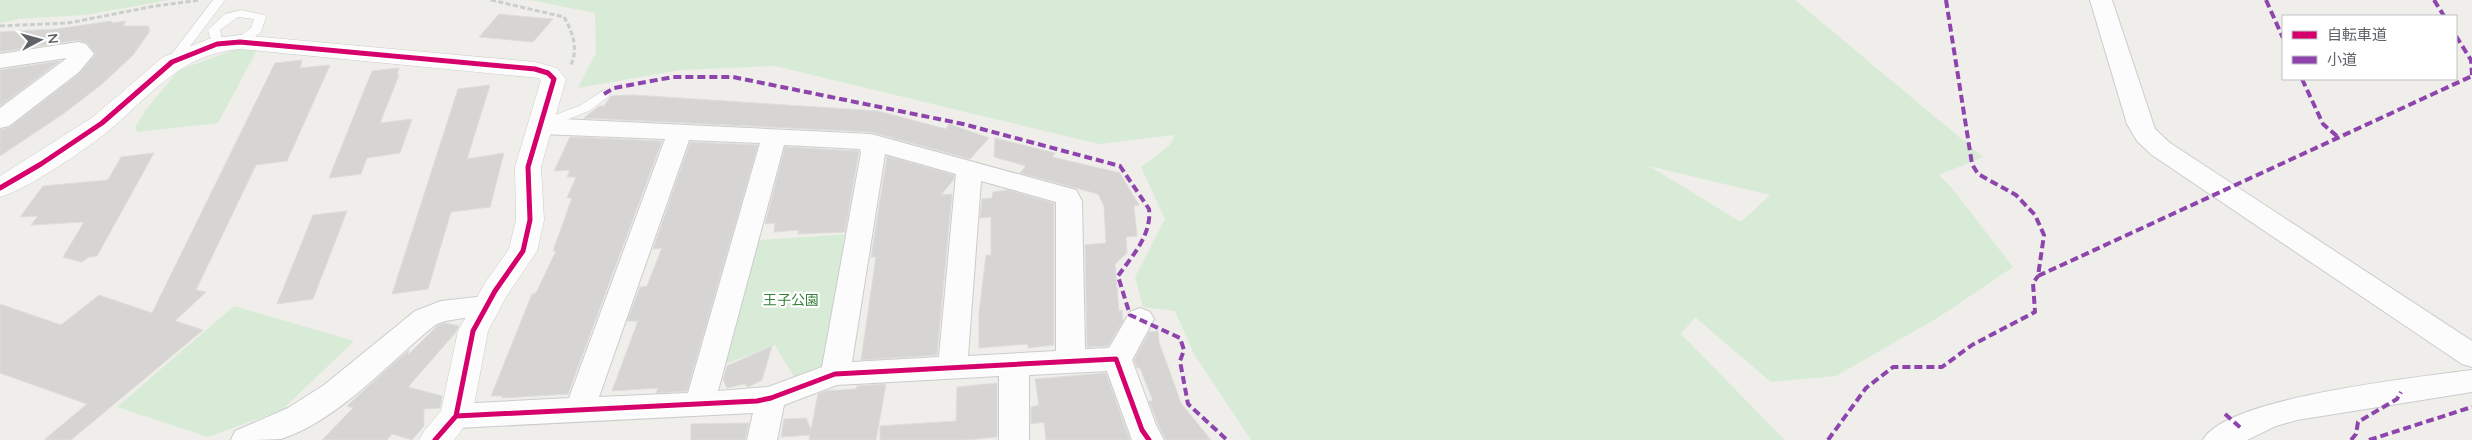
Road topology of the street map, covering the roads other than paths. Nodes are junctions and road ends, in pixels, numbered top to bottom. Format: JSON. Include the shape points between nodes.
{"nodes":[{"id":1,"x":219,"y":0,"type":"edge"},
{"id":2,"x":2101,"y":0,"type":"edge"},
{"id":3,"x":0,"y":61,"type":"edge"},
{"id":4,"x":172,"y":62,"type":"junction"},
{"id":5,"x":604,"y":94,"type":"dead end"},
{"id":6,"x":0,"y":120,"type":"edge"},
{"id":7,"x":546,"y":126,"type":"junction"},
{"id":8,"x":680,"y":132,"type":"junction"},
{"id":9,"x":774,"y":136,"type":"junction"},
{"id":10,"x":871,"y":142,"type":"junction"},
{"id":11,"x":969,"y":170,"type":"junction"},
{"id":12,"x":0,"y":188,"type":"edge"},
{"id":13,"x":485,"y":306,"type":"junction"},
{"id":14,"x":1140,"y":319,"type":"dead end"},
{"id":15,"x":2472,"y":356,"type":"edge"},
{"id":16,"x":1116,"y":359,"type":"junction"},
{"id":17,"x":1071,"y":360,"type":"junction"},
{"id":18,"x":1014,"y":364,"type":"junction"},
{"id":19,"x":953,"y":366,"type":"junction"},
{"id":20,"x":835,"y":374,"type":"junction"},
{"id":21,"x":2472,"y":381,"type":"edge"},
{"id":22,"x":771,"y":398,"type":"junction"},
{"id":23,"x":699,"y":405,"type":"junction"},
{"id":24,"x":580,"y":410,"type":"junction"},
{"id":25,"x":456,"y":416,"type":"junction"},
{"id":26,"x":246,"y":440,"type":"edge"},
{"id":27,"x":435,"y":440,"type":"edge"},
{"id":28,"x":762,"y":440,"type":"edge"},
{"id":29,"x":1014,"y":440,"type":"edge"},
{"id":30,"x":1150,"y":440,"type":"edge"},
{"id":31,"x":2218,"y":440,"type":"edge"}],
"edges":[{"from":1,"to":4,"type":"lane"},
{"from":2,"to":15,"type":"street","via":[[2139,124],[2146,135],[2161,149]]},
{"from":3,"to":6,"type":"street","via":[[78,49],[83,54]]},
{"from":4,"to":7,"type":"street","via":[[229,43],[535,69],[548,73],[554,79]]},
{"from":4,"to":12,"type":"street","via":[[102,123]]},
{"from":5,"to":7,"type":"lane","via":[[585,108]]},
{"from":7,"to":8,"type":"street"},
{"from":7,"to":13,"type":"street","via":[[528,167],[530,220],[523,251]]},
{"from":8,"to":9,"type":"street"},
{"from":8,"to":24,"type":"street"},
{"from":9,"to":10,"type":"street"},
{"from":9,"to":23,"type":"street"},
{"from":10,"to":11,"type":"street"},
{"from":10,"to":20,"type":"street","via":[[873,153]]},
{"from":11,"to":17,"type":"street","via":[[1067,196]]},
{"from":11,"to":19,"type":"street"},
{"from":13,"to":25,"type":"street","via":[[473,331]]},
{"from":13,"to":26,"type":"street","via":[[441,311],[425,318],[345,386],[305,413]]},
{"from":14,"to":16,"type":"street"},
{"from":16,"to":17,"type":"street"},
{"from":16,"to":30,"type":"street","via":[[1142,430]]},
{"from":17,"to":18,"type":"street"},
{"from":18,"to":19,"type":"street"},
{"from":18,"to":29,"type":"street"},
{"from":19,"to":20,"type":"street"},
{"from":20,"to":22,"type":"street"},
{"from":21,"to":31,"type":"street","via":[[2297,408],[2268,416]]},
{"from":22,"to":23,"type":"street"},
{"from":22,"to":28,"type":"street"},
{"from":23,"to":24,"type":"street"},
{"from":24,"to":25,"type":"street"},
{"from":25,"to":27,"type":"street"}]}
